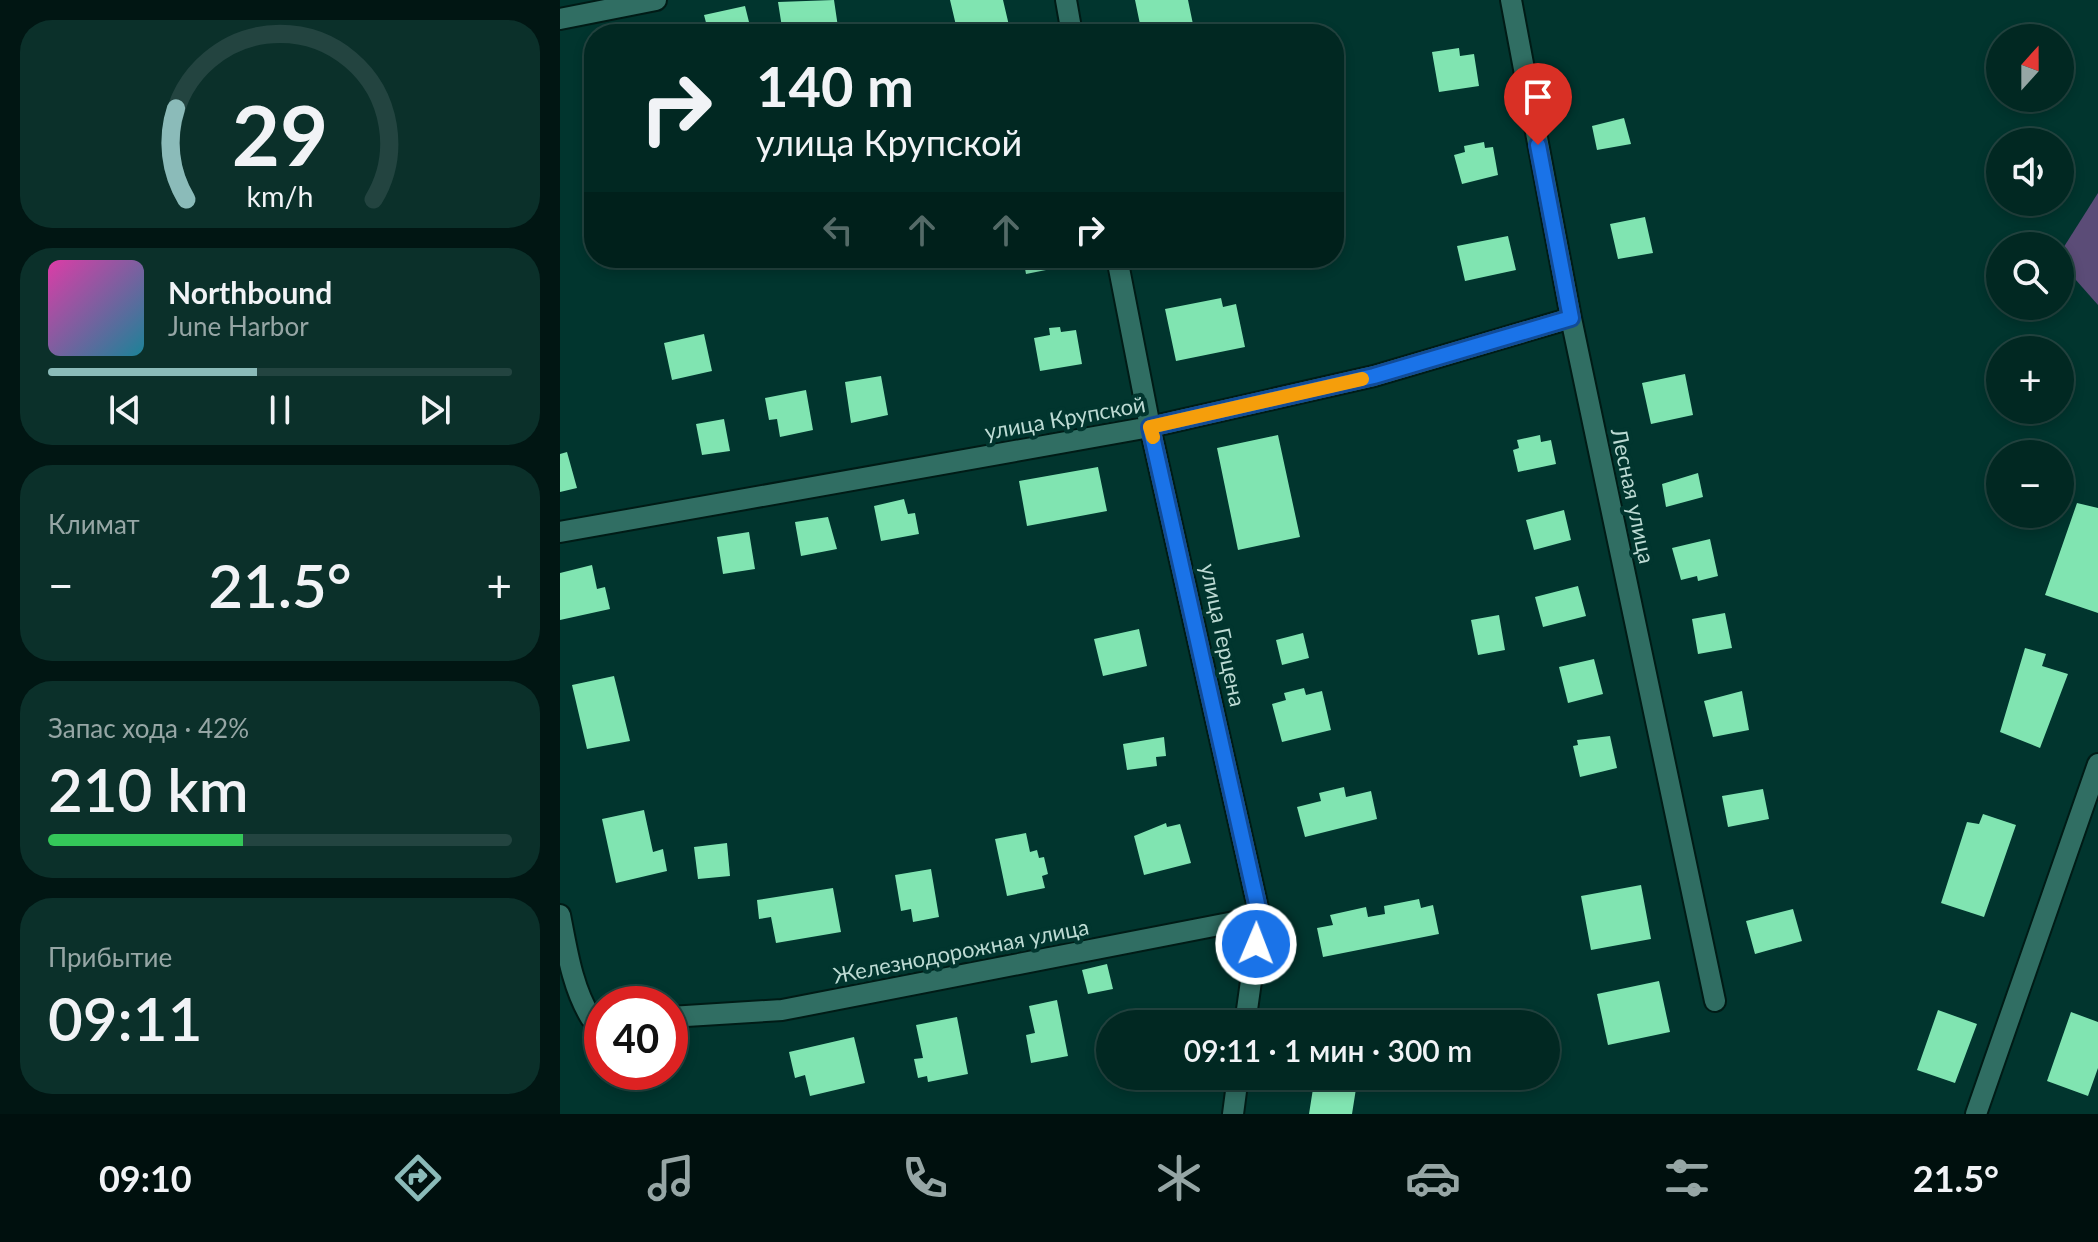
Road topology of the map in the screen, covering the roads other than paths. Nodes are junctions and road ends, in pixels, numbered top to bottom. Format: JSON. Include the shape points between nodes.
{"nodes":[{"id":1,"x":656,"y":0,"type":"edge"},
{"id":2,"x":1066,"y":0,"type":"edge"},
{"id":3,"x":1511,"y":0,"type":"edge"},
{"id":4,"x":560,"y":19,"type":"edge"},
{"id":5,"x":1070,"y":24,"type":"edge"},
{"id":6,"x":1119,"y":268,"type":"edge"},
{"id":7,"x":1571,"y":318,"type":"junction"},
{"id":8,"x":1150,"y":427,"type":"junction"},
{"id":9,"x":560,"y":532,"type":"edge"},
{"id":10,"x":2098,"y":764,"type":"edge"},
{"id":11,"x":560,"y":915,"type":"edge"},
{"id":12,"x":1260,"y":917,"type":"junction"},
{"id":13,"x":584,"y":994,"type":"edge"},
{"id":14,"x":1715,"y":1001,"type":"dead end"},
{"id":15,"x":1247,"y":1010,"type":"edge"},
{"id":16,"x":688,"y":1016,"type":"edge"},
{"id":17,"x":1236,"y":1090,"type":"edge"},
{"id":18,"x":1233,"y":1114,"type":"edge"},
{"id":19,"x":1976,"y":1114,"type":"edge"}],
"edges":[{"from":1,"to":4,"type":"street"},
{"from":2,"to":5,"type":"street"},
{"from":3,"to":7,"type":"street","name":"Лесная улица"},
{"from":6,"to":8,"type":"street","name":"улица Герцена"},
{"from":7,"to":8,"type":"street","name":"улица Крупской","via":[[1374,376]]},
{"from":7,"to":14,"type":"street","name":"Лесная улица"},
{"from":8,"to":9,"type":"street","name":"улица Крупской"},
{"from":8,"to":12,"type":"street","name":"улица Герцена"},
{"from":10,"to":19,"type":"street"},
{"from":11,"to":13,"type":"street","via":[[569,962]]},
{"from":12,"to":15,"type":"street","name":"улица Герцена"},
{"from":12,"to":16,"type":"street","name":"Железнодорожная улица","via":[[782,1010]]},
{"from":17,"to":18,"type":"street"}]}
